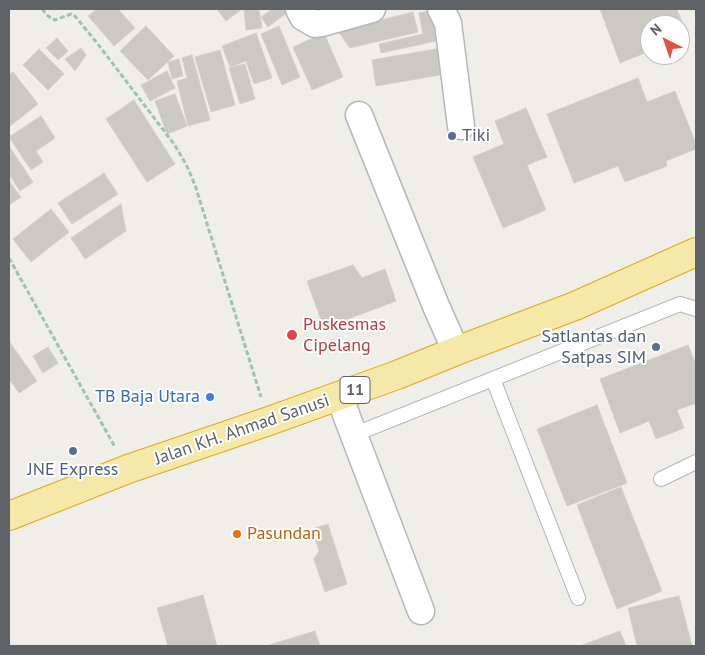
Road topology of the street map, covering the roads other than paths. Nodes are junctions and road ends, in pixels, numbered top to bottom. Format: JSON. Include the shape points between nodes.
{"nodes":[{"id":1,"x":299,"y":9,"type":"edge"},
{"id":2,"x":372,"y":9,"type":"edge"},
{"id":3,"x":441,"y":9,"type":"edge"},
{"id":4,"x":359,"y":115,"type":"dead end"},
{"id":5,"x":461,"y":126,"type":"dead end"},
{"id":6,"x":696,"y":252,"type":"edge"},
{"id":7,"x":696,"y":309,"type":"edge"},
{"id":8,"x":456,"y":351,"type":"junction"},
{"id":9,"x":493,"y":379,"type":"junction"},
{"id":10,"x":339,"y":396,"type":"junction"},
{"id":11,"x":353,"y":435,"type":"junction"},
{"id":12,"x":696,"y":462,"type":"edge"},
{"id":13,"x":661,"y":479,"type":"dead end"},
{"id":14,"x":9,"y":516,"type":"edge"},
{"id":15,"x":578,"y":598,"type":"dead end"},
{"id":16,"x":421,"y":611,"type":"dead end"}],
"edges":[{"from":1,"to":2,"type":"street","via":[[303,17],[315,24]]},
{"from":3,"to":5,"type":"street","via":[[448,23]]},
{"from":4,"to":8,"type":"street"},
{"from":6,"to":8,"type":"highway","name":"Jalan KH. Ahmad Sanusi","number":"11","via":[[575,306]]},
{"from":7,"to":9,"type":"lane","via":[[680,304]]},
{"from":8,"to":10,"type":"highway","name":"Jalan KH. Ahmad Sanusi","number":"11"},
{"from":9,"to":11,"type":"lane"},
{"from":9,"to":15,"type":"lane"},
{"from":10,"to":11,"type":"street"},
{"from":10,"to":14,"type":"highway","name":"Jalan KH. Ahmad Sanusi","number":"11","via":[[128,470]]},
{"from":11,"to":16,"type":"street"},
{"from":12,"to":13,"type":"lane"}]}
